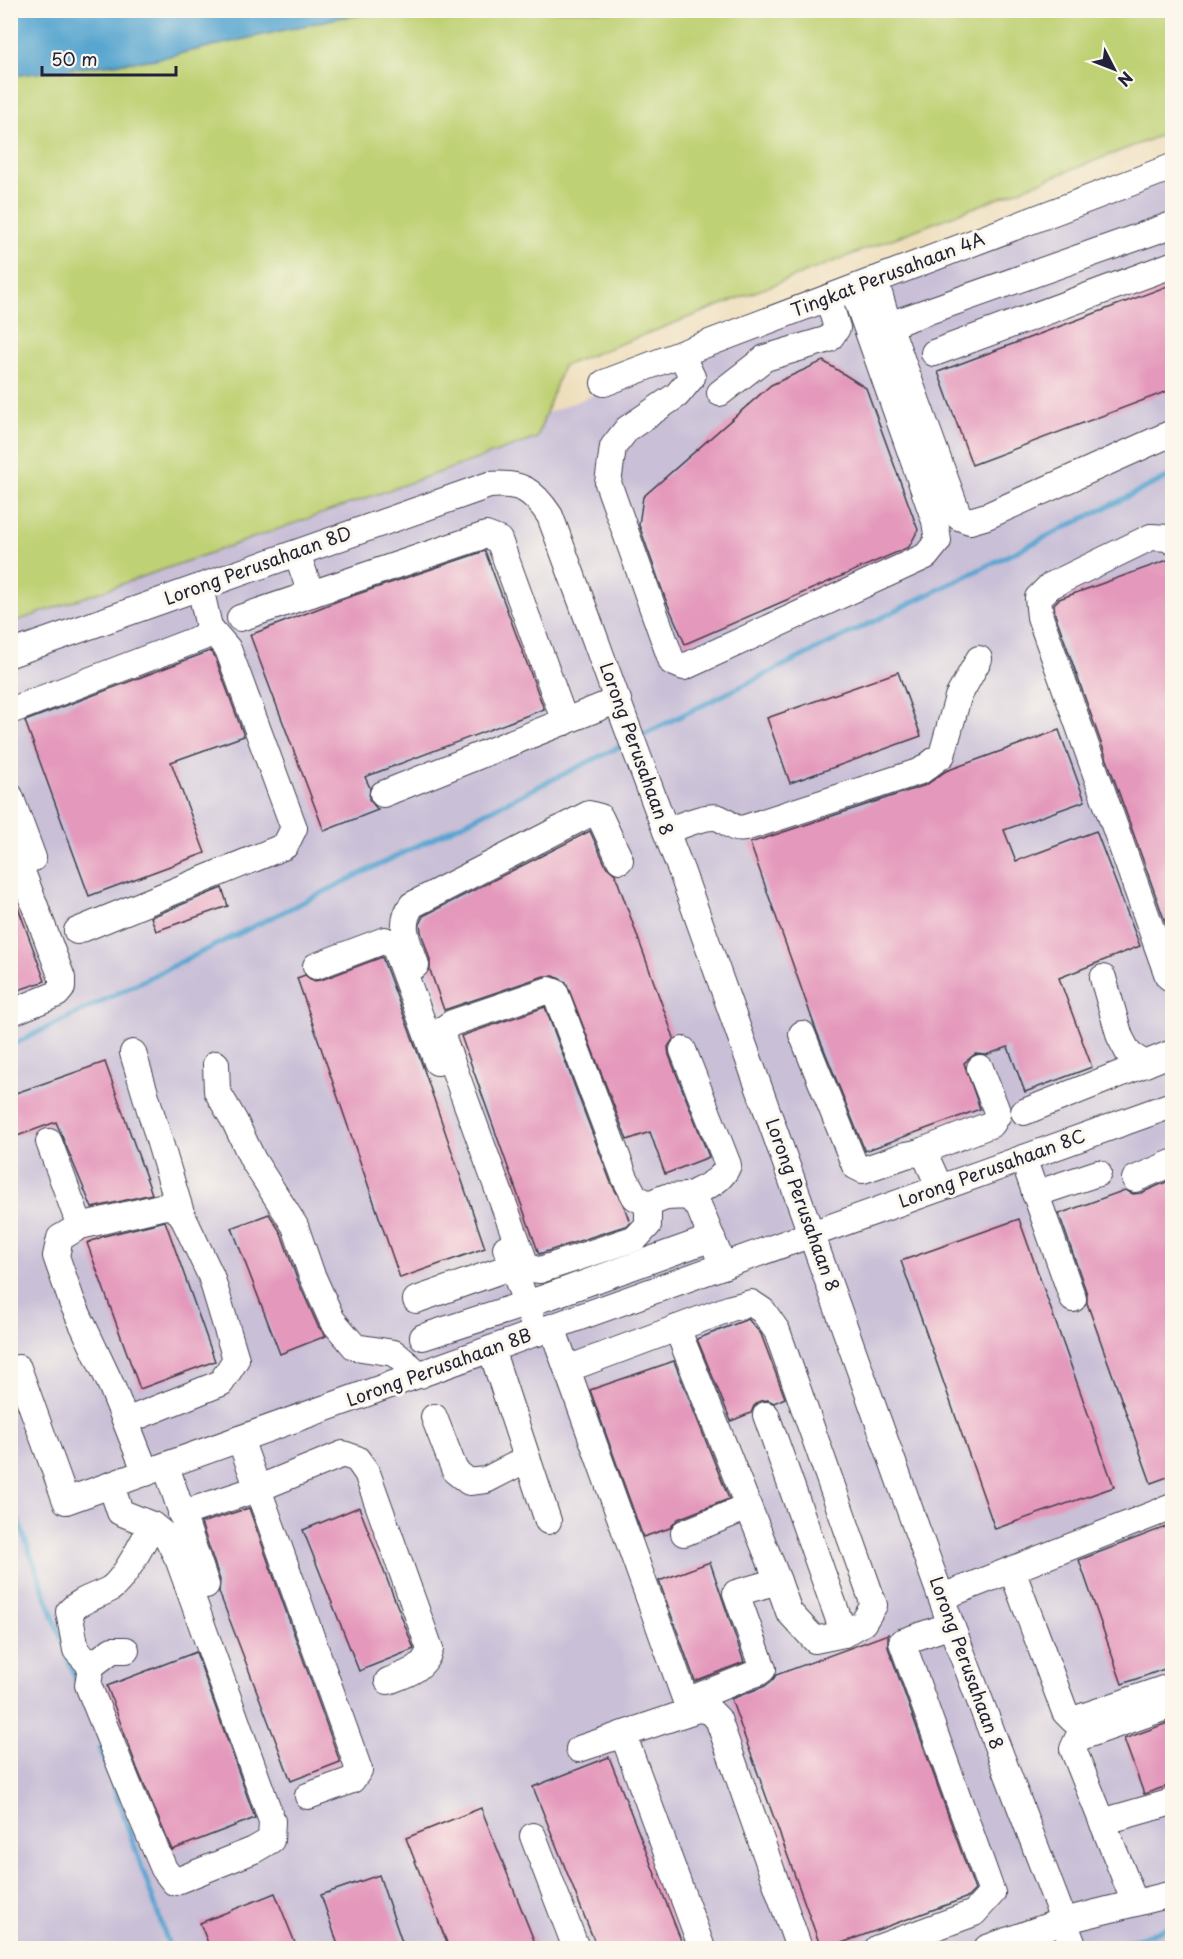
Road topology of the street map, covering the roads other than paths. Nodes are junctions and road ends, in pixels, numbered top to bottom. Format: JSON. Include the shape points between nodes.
{"nodes":[{"id":1,"x":1173,"y":167,"type":"edge"},
{"id":2,"x":1173,"y":225,"type":"edge"},
{"id":3,"x":1173,"y":266,"type":"edge"},
{"id":4,"x":864,"y":284,"type":"junction"},
{"id":5,"x":828,"y":298,"type":"junction"},
{"id":6,"x":889,"y":325,"type":"junction"},
{"id":7,"x":933,"y":352,"type":"dead end"},
{"id":8,"x":681,"y":354,"type":"junction"},
{"id":9,"x":604,"y":383,"type":"dead end"},
{"id":10,"x":720,"y":393,"type":"dead end"},
{"id":11,"x":1173,"y":433,"type":"edge"},
{"id":12,"x":506,"y":483,"type":"joint"},
{"id":13,"x":1173,"y":541,"type":"edge"},
{"id":14,"x":297,"y":552,"type":"junction"},
{"id":15,"x":200,"y":587,"type":"junction"},
{"id":16,"x":311,"y":594,"type":"junction"},
{"id":17,"x":240,"y":618,"type":"dead end"},
{"id":18,"x":209,"y":627,"type":"junction"},
{"id":19,"x":10,"y":654,"type":"edge"},
{"id":20,"x":979,"y":659,"type":"dead end"},
{"id":21,"x":621,"y":708,"type":"junction"},
{"id":22,"x":10,"y":711,"type":"edge"},
{"id":23,"x":565,"y":722,"type":"junction"},
{"id":24,"x":383,"y":794,"type":"dead end"},
{"id":25,"x":10,"y":796,"type":"edge"},
{"id":26,"x":666,"y":831,"type":"junction"},
{"id":27,"x":10,"y":840,"type":"edge"},
{"id":28,"x":620,"y":861,"type":"dead end"},
{"id":29,"x":48,"y":900,"type":"dead end"},
{"id":30,"x":77,"y":931,"type":"dead end"},
{"id":31,"x":316,"y":966,"type":"dead end"},
{"id":32,"x":1103,"y":978,"type":"dead end"},
{"id":33,"x":1173,"y":979,"type":"edge"},
{"id":34,"x":10,"y":1013,"type":"edge"},
{"id":35,"x":802,"y":1034,"type":"dead end"},
{"id":36,"x":442,"y":1036,"type":"junction"},
{"id":37,"x":683,"y":1050,"type":"dead end"},
{"id":38,"x":133,"y":1053,"type":"dead end"},
{"id":39,"x":1173,"y":1053,"type":"edge"},
{"id":40,"x":216,"y":1064,"type":"dead end"},
{"id":41,"x":1145,"y":1064,"type":"junction"},
{"id":42,"x":980,"y":1068,"type":"dead end"},
{"id":43,"x":1171,"y":1110,"type":"edge"},
{"id":44,"x":1024,"y":1112,"type":"dead end"},
{"id":45,"x":49,"y":1142,"type":"dead end"},
{"id":46,"x":917,"y":1153,"type":"junction"},
{"id":47,"x":1023,"y":1158,"type":"junction"},
{"id":48,"x":1173,"y":1163,"type":"edge"},
{"id":49,"x":1098,"y":1173,"type":"dead end"},
{"id":50,"x":1135,"y":1179,"type":"dead end"},
{"id":51,"x":940,"y":1188,"type":"junction"},
{"id":52,"x":1035,"y":1194,"type":"junction"},
{"id":53,"x":688,"y":1196,"type":"junction"},
{"id":54,"x":648,"y":1204,"type":"junction"},
{"id":55,"x":181,"y":1213,"type":"junction"},
{"id":56,"x":80,"y":1226,"type":"junction"},
{"id":57,"x":812,"y":1234,"type":"junction"},
{"id":58,"x":712,"y":1238,"type":"junction"},
{"id":59,"x":513,"y":1266,"type":"junction"},
{"id":60,"x":723,"y":1266,"type":"junction"},
{"id":61,"x":1073,"y":1299,"type":"dead end"},
{"id":62,"x":416,"y":1300,"type":"dead end"},
{"id":63,"x":526,"y":1303,"type":"junction"},
{"id":64,"x":678,"y":1328,"type":"junction"},
{"id":65,"x":545,"y":1330,"type":"junction"},
{"id":66,"x":423,"y":1337,"type":"dead end"},
{"id":67,"x":491,"y":1349,"type":"junction"},
{"id":68,"x":18,"y":1368,"type":"dead end"},
{"id":69,"x":567,"y":1369,"type":"junction"},
{"id":70,"x":420,"y":1375,"type":"junction"},
{"id":71,"x":766,"y":1415,"type":"dead end"},
{"id":72,"x":434,"y":1418,"type":"dead end"},
{"id":73,"x":126,"y":1421,"type":"junction"},
{"id":74,"x":240,"y":1439,"type":"junction"},
{"id":75,"x":527,"y":1459,"type":"junction"},
{"id":76,"x":156,"y":1469,"type":"junction"},
{"id":77,"x":111,"y":1485,"type":"junction"},
{"id":78,"x":257,"y":1489,"type":"junction"},
{"id":79,"x":748,"y":1507,"type":"junction"},
{"id":80,"x":1173,"y":1507,"type":"edge"},
{"id":81,"x":182,"y":1514,"type":"junction"},
{"id":82,"x":548,"y":1521,"type":"dead end"},
{"id":83,"x":152,"y":1525,"type":"junction"},
{"id":84,"x":684,"y":1533,"type":"dead end"},
{"id":85,"x":1012,"y":1570,"type":"junction"},
{"id":86,"x":778,"y":1581,"type":"junction"},
{"id":87,"x":942,"y":1597,"type":"junction"},
{"id":88,"x":951,"y":1625,"type":"junction"},
{"id":89,"x":844,"y":1634,"type":"junction"},
{"id":90,"x":126,"y":1650,"type":"dead end"},
{"id":91,"x":92,"y":1666,"type":"junction"},
{"id":92,"x":388,"y":1681,"type":"dead end"},
{"id":93,"x":1173,"y":1686,"type":"edge"},
{"id":94,"x":1173,"y":1705,"type":"edge"},
{"id":95,"x":623,"y":1734,"type":"junction"},
{"id":96,"x":579,"y":1749,"type":"dead end"},
{"id":97,"x":280,"y":1793,"type":"dead end"},
{"id":98,"x":308,"y":1796,"type":"dead end"},
{"id":99,"x":1173,"y":1802,"type":"edge"},
{"id":100,"x":1102,"y":1822,"type":"junction"},
{"id":101,"x":533,"y":1836,"type":"dead end"},
{"id":102,"x":782,"y":1865,"type":"dead end"},
{"id":103,"x":1173,"y":1894,"type":"edge"},
{"id":104,"x":1135,"y":1903,"type":"junction"},
{"id":105,"x":1063,"y":1921,"type":"junction"},
{"id":106,"x":576,"y":1948,"type":"edge"},
{"id":107,"x":702,"y":1948,"type":"edge"},
{"id":108,"x":799,"y":1948,"type":"edge"},
{"id":109,"x":811,"y":1948,"type":"edge"},
{"id":110,"x":878,"y":1948,"type":"edge"},
{"id":111,"x":987,"y":1948,"type":"edge"},
{"id":112,"x":1074,"y":1948,"type":"edge"}],
"edges":[{"from":1,"to":4,"type":"street","name":"Tingkat Perusahaan 4A"},
{"from":2,"to":6,"type":"street"},
{"from":3,"to":7,"type":"street"},
{"from":4,"to":5,"type":"street","name":"Tingkat Perusahaan 4A"},
{"from":4,"to":6,"type":"street"},
{"from":4,"to":8,"type":"street","via":[[938,541],[926,556],[684,667],[672,662],[608,483],[613,447],[627,429],[677,395],[692,377]]},
{"from":5,"to":8,"type":"street","name":"Tingkat Perusahaan 4A"},
{"from":5,"to":10,"type":"street","via":[[837,328],[829,339],[765,358]]},
{"from":6,"to":11,"type":"street","via":[[959,517],[970,521],[987,516]]},
{"from":8,"to":9,"type":"street","name":"Tingkat Perusahaan 4A"},
{"from":12,"to":14,"type":"street","name":"Lorong Perusahaan 8D","via":[[489,484]]},
{"from":12,"to":21,"type":"street","name":"Lorong Perusahaan 8","via":[[539,500],[550,516]]},
{"from":13,"to":33,"type":"street","via":[[1151,537],[1050,586],[1038,598],[1040,617],[1168,976]]},
{"from":14,"to":15,"type":"street","name":"Lorong Perusahaan 8D"},
{"from":14,"to":16,"type":"street"},
{"from":15,"to":18,"type":"street"},
{"from":15,"to":19,"type":"street","name":"Lorong Perusahaan 8D"},
{"from":16,"to":17,"type":"street"},
{"from":16,"to":23,"type":"street","via":[[486,535],[499,540]]},
{"from":18,"to":22,"type":"street","via":[[203,637]]},
{"from":18,"to":30,"type":"street","via":[[228,649],[294,828],[285,846]]},
{"from":20,"to":26,"type":"street","via":[[958,697],[942,755],[921,771],[745,828],[732,827],[711,817]]},
{"from":21,"to":23,"type":"street"},
{"from":21,"to":26,"type":"street","name":"Lorong Perusahaan 8"},
{"from":23,"to":24,"type":"street"},
{"from":25,"to":29,"type":"street"},
{"from":26,"to":57,"type":"street","name":"Lorong Perusahaan 8"},
{"from":27,"to":34,"type":"street","via":[[62,978],[57,994]]},
{"from":28,"to":36,"type":"street","via":[[600,817],[589,814],[412,906],[405,915],[404,930]]},
{"from":31,"to":59,"type":"street","via":[[385,940],[395,948]]},
{"from":32,"to":41,"type":"street","via":[[1120,1037],[1130,1054]]},
{"from":35,"to":46,"type":"street","via":[[855,1166],[863,1170]]},
{"from":36,"to":54,"type":"street","via":[[452,1023],[549,990],[555,992],[625,1178],[635,1197]]},
{"from":36,"to":54,"type":"street","via":[[525,1263],[532,1269],[540,1270],[636,1238],[648,1226]]},
{"from":37,"to":53,"type":"street","via":[[728,1165],[716,1182]]},
{"from":38,"to":55,"type":"street"},
{"from":39,"to":41,"type":"street"},
{"from":40,"to":70,"type":"street","via":[[217,1091],[253,1160],[295,1226],[332,1320],[355,1347],[394,1353]]},
{"from":41,"to":44,"type":"street"},
{"from":42,"to":46,"type":"street","via":[[998,1114],[992,1124]]},
{"from":43,"to":47,"type":"street","name":"Lorong Perusahaan 8C"},
{"from":45,"to":56,"type":"street"},
{"from":46,"to":51,"type":"street","via":[[926,1157]]},
{"from":47,"to":51,"type":"street","name":"Lorong Perusahaan 8C"},
{"from":47,"to":52,"type":"street"},
{"from":48,"to":50,"type":"street"},
{"from":49,"to":52,"type":"street"},
{"from":51,"to":57,"type":"street","name":"Lorong Perusahaan 8C"},
{"from":52,"to":61,"type":"street"},
{"from":53,"to":54,"type":"street","via":[[666,1197]]},
{"from":53,"to":58,"type":"street","via":[[699,1208]]},
{"from":55,"to":56,"type":"street","via":[[169,1205]]},
{"from":55,"to":73,"type":"street","via":[[211,1276],[236,1359],[221,1383]]},
{"from":56,"to":73,"type":"street","via":[[60,1238],[56,1256],[72,1302]]},
{"from":57,"to":60,"type":"street","name":"Lorong Perusahaan 8B"},
{"from":57,"to":87,"type":"street","name":"Lorong Perusahaan 8"},
{"from":58,"to":60,"type":"street"},
{"from":58,"to":63,"type":"street"},
{"from":59,"to":62,"type":"street"},
{"from":59,"to":63,"type":"street"},
{"from":60,"to":65,"type":"street","name":"Lorong Perusahaan 8B"},
{"from":63,"to":65,"type":"street"},
{"from":63,"to":66,"type":"street"},
{"from":64,"to":69,"type":"street"},
{"from":64,"to":79,"type":"street"},
{"from":64,"to":89,"type":"street","via":[[751,1303],[763,1311],[777,1331],[874,1605],[863,1623]]},
{"from":65,"to":67,"type":"street","name":"Lorong Perusahaan 8B"},
{"from":65,"to":69,"type":"street"},
{"from":67,"to":70,"type":"street","name":"Lorong Perusahaan 8B"},
{"from":67,"to":75,"type":"street"},
{"from":68,"to":77,"type":"street","name":"Lorong Perusahaan 8B","via":[[66,1502]]},
{"from":69,"to":86,"type":"street","via":[[686,1701],[763,1668],[736,1593]]},
{"from":70,"to":74,"type":"street","name":"Lorong Perusahaan 8B"},
{"from":71,"to":89,"type":"street"},
{"from":72,"to":75,"type":"street","via":[[455,1472],[469,1482],[486,1480]]},
{"from":73,"to":76,"type":"street"},
{"from":74,"to":76,"type":"street","name":"Lorong Perusahaan 8B"},
{"from":74,"to":78,"type":"street"},
{"from":75,"to":82,"type":"street"},
{"from":76,"to":77,"type":"street","name":"Lorong Perusahaan 8B"},
{"from":76,"to":81,"type":"street"},
{"from":77,"to":83,"type":"street","via":[[120,1512]]},
{"from":78,"to":81,"type":"street"},
{"from":78,"to":92,"type":"street","via":[[343,1454],[357,1459],[367,1473],[430,1649],[427,1659],[412,1672]]},
{"from":78,"to":98,"type":"street","via":[[358,1770],[352,1780]]},
{"from":79,"to":84,"type":"street"},
{"from":79,"to":86,"type":"street"},
{"from":80,"to":85,"type":"street"},
{"from":81,"to":97,"type":"street"},
{"from":83,"to":91,"type":"street","via":[[112,1588],[77,1603],[69,1612],[76,1650]]},
{"from":83,"to":91,"type":"street","via":[[167,1537],[179,1561],[272,1821],[271,1840],[174,1882],[164,1869],[137,1808],[88,1685]]},
{"from":85,"to":87,"type":"street"},
{"from":85,"to":93,"type":"street","via":[[1065,1712],[1073,1720]]},
{"from":86,"to":89,"type":"street","via":[[789,1612],[815,1640]]},
{"from":87,"to":88,"type":"street","name":"Lorong Perusahaan 8"},
{"from":88,"to":105,"type":"street","name":"Lorong Perusahaan 8"},
{"from":88,"to":110,"type":"street","via":[[902,1642],[992,1893],[974,1913]]},
{"from":90,"to":91,"type":"street","via":[[112,1650]]},
{"from":94,"to":100,"type":"street","via":[[1078,1738],[1073,1749]]},
{"from":95,"to":96,"type":"street"},
{"from":95,"to":107,"type":"street"},
{"from":95,"to":108,"type":"street","via":[[698,1709],[710,1711],[718,1719]]},
{"from":99,"to":100,"type":"street"},
{"from":100,"to":104,"type":"street"},
{"from":101,"to":106,"type":"street"},
{"from":102,"to":109,"type":"street"},
{"from":103,"to":104,"type":"street"},
{"from":104,"to":105,"type":"street"},
{"from":105,"to":111,"type":"street"},
{"from":105,"to":112,"type":"street","name":"Lorong Perusahaan 8"}]}
